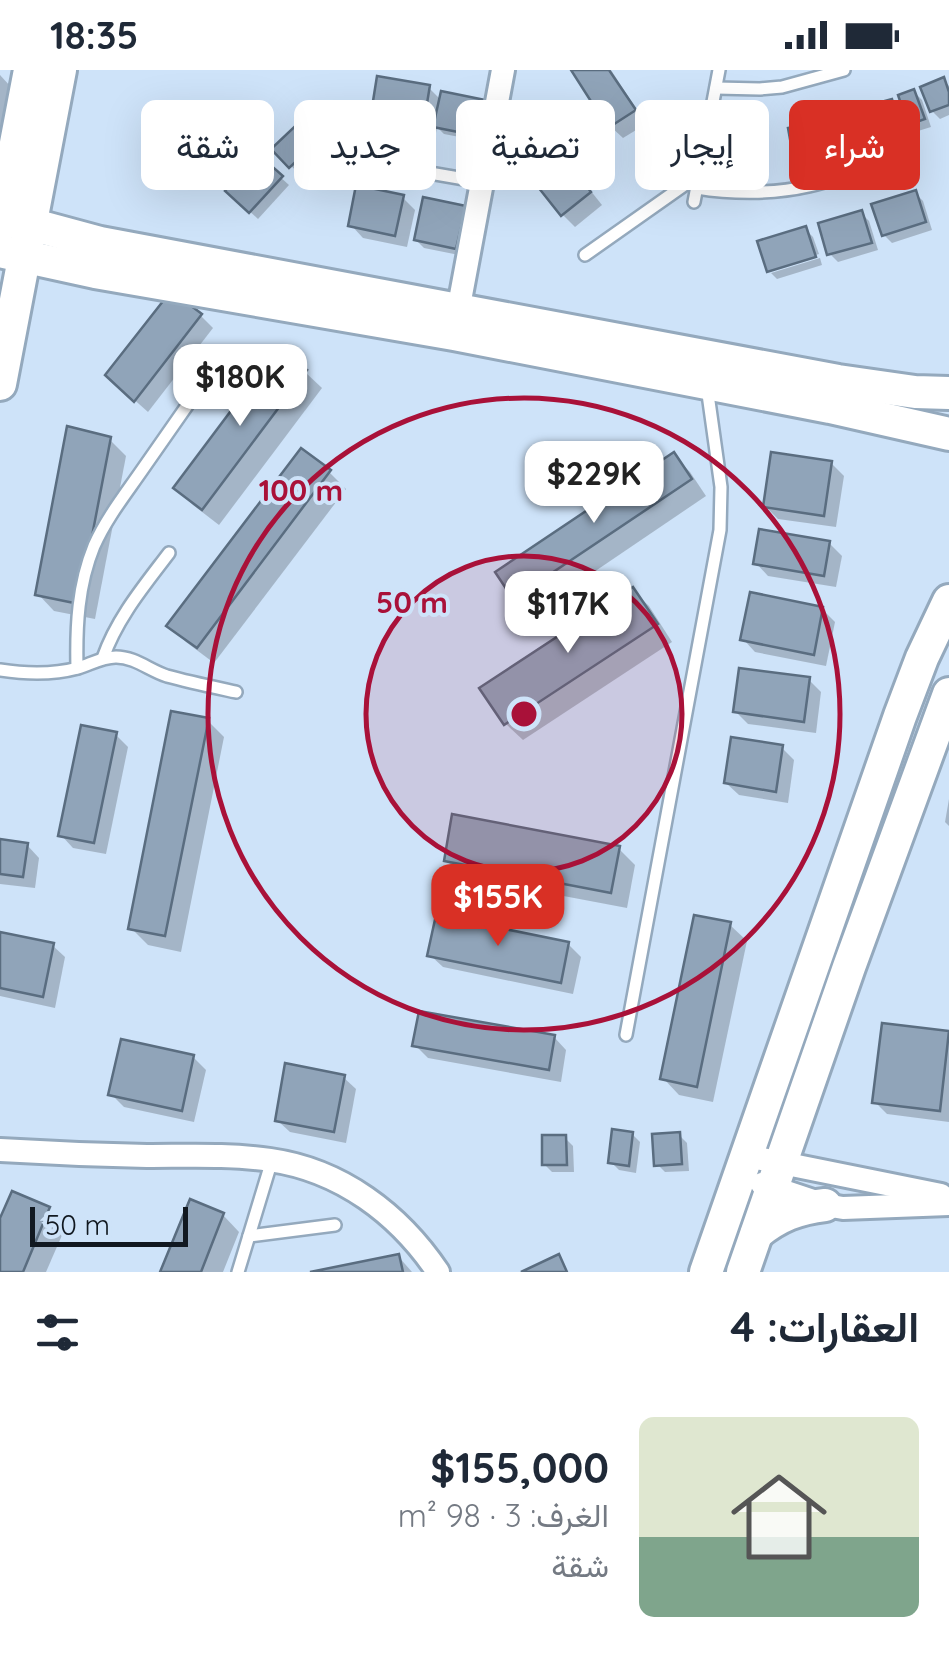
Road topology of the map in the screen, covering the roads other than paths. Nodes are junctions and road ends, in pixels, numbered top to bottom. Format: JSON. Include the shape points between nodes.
{"nodes":[{"id":1,"x":17,"y":70,"type":"edge"},
{"id":2,"x":30,"y":70,"type":"edge"},
{"id":3,"x":60,"y":70,"type":"edge"},
{"id":4,"x":503,"y":70,"type":"edge"},
{"id":5,"x":719,"y":70,"type":"edge"},
{"id":6,"x":844,"y":70,"type":"edge"},
{"id":7,"x":716,"y":88,"type":"junction"},
{"id":8,"x":497,"y":100,"type":"edge"},
{"id":9,"x":714,"y":100,"type":"edge"},
{"id":10,"x":8,"y":130,"type":"dead end"},
{"id":11,"x":481,"y":190,"type":"edge"},
{"id":12,"x":677,"y":190,"type":"edge"},
{"id":13,"x":697,"y":190,"type":"edge"},
{"id":14,"x":718,"y":190,"type":"edge"},
{"id":15,"x":792,"y":190,"type":"edge"},
{"id":16,"x":694,"y":202,"type":"dead end"},
{"id":17,"x":8,"y":221,"type":"edge"},
{"id":18,"x":12,"y":254,"type":"edge"},
{"id":19,"x":585,"y":255,"type":"dead end"},
{"id":20,"x":456,"y":322,"type":"junction"},
{"id":21,"x":207,"y":378,"type":"dead end"},
{"id":22,"x":707,"y":383,"type":"junction"},
{"id":23,"x":0,"y":384,"type":"edge"},
{"id":24,"x":949,"y":393,"type":"edge"},
{"id":25,"x":946,"y":430,"type":"edge"},
{"id":26,"x":169,"y":552,"type":"dead end"},
{"id":27,"x":949,"y":601,"type":"edge"},
{"id":28,"x":103,"y":658,"type":"junction"},
{"id":29,"x":78,"y":668,"type":"junction"},
{"id":30,"x":0,"y":670,"type":"edge"},
{"id":31,"x":236,"y":692,"type":"dead end"},
{"id":32,"x":949,"y":694,"type":"edge"},
{"id":33,"x":626,"y":1035,"type":"dead end"},
{"id":34,"x":0,"y":1150,"type":"edge"},
{"id":35,"x":272,"y":1160,"type":"junction"},
{"id":36,"x":743,"y":1167,"type":"junction"},
{"id":37,"x":777,"y":1175,"type":"junction"},
{"id":38,"x":949,"y":1201,"type":"edge"},
{"id":39,"x":825,"y":1205,"type":"junction"},
{"id":40,"x":335,"y":1225,"type":"dead end"},
{"id":41,"x":757,"y":1233,"type":"junction"},
{"id":42,"x":249,"y":1236,"type":"junction"},
{"id":43,"x":238,"y":1272,"type":"edge"},
{"id":44,"x":438,"y":1272,"type":"edge"},
{"id":45,"x":706,"y":1272,"type":"edge"},
{"id":46,"x":744,"y":1272,"type":"edge"}],
"edges":[{"from":1,"to":10,"type":"lane"},
{"from":2,"to":17,"type":"street"},
{"from":3,"to":17,"type":"street"},
{"from":4,"to":8,"type":"street"},
{"from":5,"to":7,"type":"lane"},
{"from":6,"to":7,"type":"lane","via":[[782,87]]},
{"from":7,"to":9,"type":"lane"},
{"from":11,"to":20,"type":"street"},
{"from":12,"to":19,"type":"lane"},
{"from":13,"to":16,"type":"lane"},
{"from":14,"to":15,"type":"lane"},
{"from":17,"to":18,"type":"street"},
{"from":17,"to":20,"type":"street"},
{"from":18,"to":20,"type":"street","via":[[96,272]]},
{"from":18,"to":23,"type":"street"},
{"from":20,"to":22,"type":"street"},
{"from":20,"to":24,"type":"street"},
{"from":21,"to":29,"type":"lane","via":[[94,546],[79,604]]},
{"from":22,"to":25,"type":"street"},
{"from":22,"to":33,"type":"lane","via":[[720,530]]},
{"from":26,"to":28,"type":"lane","via":[[123,614]]},
{"from":27,"to":36,"type":"street","via":[[900,716]]},
{"from":28,"to":29,"type":"lane"},
{"from":28,"to":31,"type":"lane","via":[[119,656]]},
{"from":29,"to":30,"type":"lane"},
{"from":32,"to":37,"type":"street"},
{"from":34,"to":35,"type":"street"},
{"from":35,"to":42,"type":"lane"},
{"from":35,"to":44,"type":"street","via":[[354,1189],[390,1214]]},
{"from":36,"to":37,"type":"street"},
{"from":36,"to":45,"type":"street"},
{"from":37,"to":38,"type":"street"},
{"from":37,"to":39,"type":"street"},
{"from":37,"to":41,"type":"street"},
{"from":38,"to":39,"type":"street"},
{"from":39,"to":41,"type":"street","via":[[796,1210]]},
{"from":40,"to":42,"type":"lane"},
{"from":41,"to":46,"type":"street"},
{"from":42,"to":43,"type":"lane"}]}
